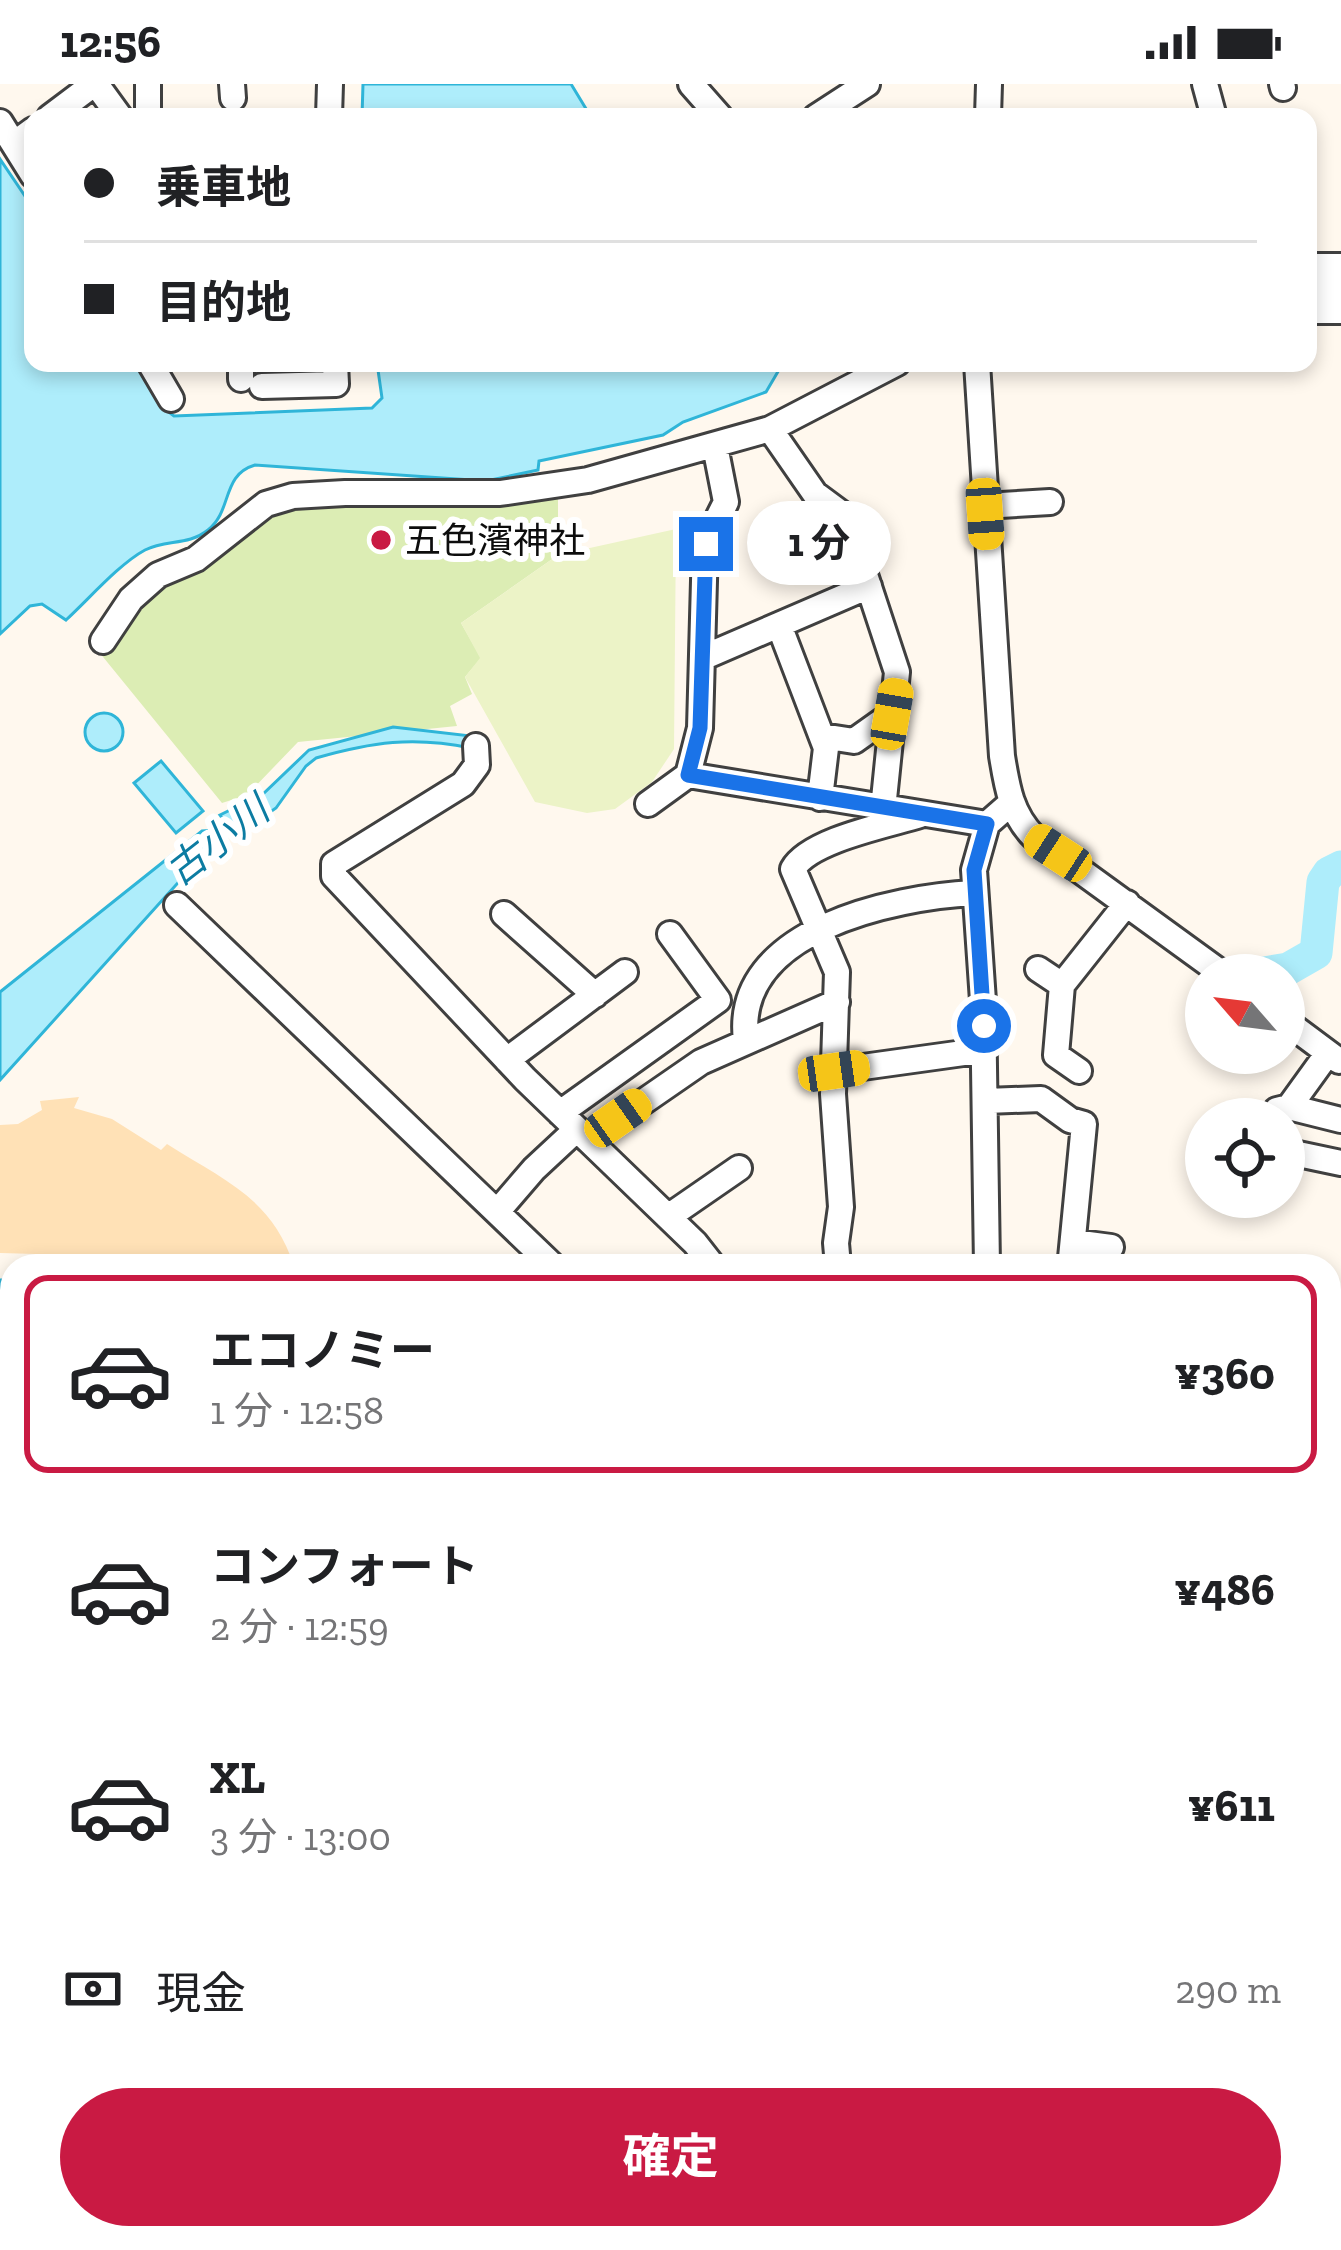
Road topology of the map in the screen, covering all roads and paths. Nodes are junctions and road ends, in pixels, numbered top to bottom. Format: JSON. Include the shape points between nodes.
{"nodes":[{"id":1,"x":95,"y":84,"type":"edge"},
{"id":2,"x":691,"y":84,"type":"edge"},
{"id":3,"x":852,"y":88,"type":"edge"},
{"id":4,"x":62,"y":108,"type":"edge"},
{"id":5,"x":113,"y":108,"type":"edge"},
{"id":6,"x":713,"y":108,"type":"edge"},
{"id":7,"x":826,"y":108,"type":"edge"},
{"id":8,"x":0,"y":122,"type":"edge"},
{"id":9,"x":23,"y":137,"type":"edge"},
{"id":10,"x":156,"y":372,"type":"edge"},
{"id":11,"x":335,"y":372,"type":"edge"},
{"id":12,"x":880,"y":372,"type":"edge"},
{"id":13,"x":978,"y":372,"type":"edge"},
{"id":14,"x":248,"y":376,"type":"edge"},
{"id":15,"x":171,"y":399,"type":"dead end"},
{"id":16,"x":770,"y":429,"type":"junction"},
{"id":17,"x":715,"y":446,"type":"junction"},
{"id":18,"x":1050,"y":502,"type":"dead end"},
{"id":19,"x":985,"y":506,"type":"junction"},
{"id":20,"x":869,"y":586,"type":"junction"},
{"id":21,"x":778,"y":625,"type":"junction"},
{"id":22,"x":103,"y":641,"type":"dead end"},
{"id":23,"x":702,"y":658,"type":"junction"},
{"id":24,"x":892,"y":714,"type":"junction"},
{"id":25,"x":822,"y":736,"type":"junction"},
{"id":26,"x":476,"y":746,"type":"dead end"},
{"id":27,"x":688,"y":775,"type":"junction"},
{"id":28,"x":820,"y":798,"type":"junction"},
{"id":29,"x":1011,"y":803,"type":"junction"},
{"id":30,"x":648,"y":804,"type":"dead end"},
{"id":31,"x":883,"y":808,"type":"junction"},
{"id":32,"x":920,"y":815,"type":"junction"},
{"id":33,"x":987,"y":824,"type":"junction"},
{"id":34,"x":974,"y":893,"type":"junction"},
{"id":35,"x":1127,"y":903,"type":"junction"},
{"id":36,"x":177,"y":904,"type":"dead end"},
{"id":37,"x":503,"y":914,"type":"dead end"},
{"id":38,"x":820,"y":927,"type":"junction"},
{"id":39,"x":670,"y":934,"type":"dead end"},
{"id":40,"x":1196,"y":954,"type":"edge"},
{"id":41,"x":1038,"y":969,"type":"dead end"},
{"id":42,"x":625,"y":972,"type":"dead end"},
{"id":43,"x":1063,"y":986,"type":"junction"},
{"id":44,"x":595,"y":994,"type":"junction"},
{"id":45,"x":837,"y":1002,"type":"junction"},
{"id":46,"x":1305,"y":1036,"type":"edge"},
{"id":47,"x":746,"y":1040,"type":"junction"},
{"id":48,"x":985,"y":1051,"type":"junction"},
{"id":49,"x":1334,"y":1057,"type":"edge"},
{"id":50,"x":507,"y":1060,"type":"junction"},
{"id":51,"x":834,"y":1071,"type":"junction"},
{"id":52,"x":1078,"y":1071,"type":"dead end"},
{"id":53,"x":1296,"y":1098,"type":"edge"},
{"id":54,"x":986,"y":1101,"type":"junction"},
{"id":55,"x":1305,"y":1116,"type":"edge"},
{"id":56,"x":1341,"y":1120,"type":"edge"},
{"id":57,"x":575,"y":1127,"type":"junction"},
{"id":58,"x":1305,"y":1155,"type":"edge"},
{"id":59,"x":1341,"y":1163,"type":"edge"},
{"id":60,"x":739,"y":1168,"type":"dead end"},
{"id":61,"x":497,"y":1212,"type":"junction"},
{"id":62,"x":668,"y":1217,"type":"junction"},
{"id":63,"x":1111,"y":1247,"type":"dead end"},
{"id":64,"x":541,"y":1254,"type":"edge"},
{"id":65,"x":702,"y":1254,"type":"edge"},
{"id":66,"x":837,"y":1254,"type":"edge"},
{"id":67,"x":987,"y":1254,"type":"edge"}],
"edges":[{"from":1,"to":4,"type":"street"},
{"from":1,"to":5,"type":"street"},
{"from":2,"to":6,"type":"street"},
{"from":3,"to":7,"type":"street"},
{"from":8,"to":9,"type":"street"},
{"from":10,"to":15,"type":"street"},
{"from":11,"to":14,"type":"street","via":[[336,384]]},
{"from":12,"to":16,"type":"street"},
{"from":13,"to":19,"type":"street"},
{"from":16,"to":17,"type":"street"},
{"from":16,"to":20,"type":"street","via":[[815,494],[846,517]]},
{"from":17,"to":22,"type":"street","via":[[588,480],[500,493],[346,493],[266,504],[196,559],[158,575]]},
{"from":17,"to":23,"type":"street","via":[[726,502],[706,544]]},
{"from":18,"to":19,"type":"street"},
{"from":19,"to":29,"type":"street"},
{"from":20,"to":21,"type":"street"},
{"from":20,"to":24,"type":"street","via":[[897,672]]},
{"from":21,"to":23,"type":"street"},
{"from":21,"to":25,"type":"street"},
{"from":23,"to":27,"type":"street","via":[[700,728]]},
{"from":24,"to":25,"type":"street","via":[[854,741]]},
{"from":24,"to":31,"type":"street"},
{"from":25,"to":28,"type":"street"},
{"from":26,"to":50,"type":"street","via":[[477,765],[463,784],[334,864],[334,876]]},
{"from":27,"to":28,"type":"street"},
{"from":27,"to":30,"type":"street"},
{"from":28,"to":31,"type":"street"},
{"from":29,"to":33,"type":"street"},
{"from":29,"to":35,"type":"street","via":[[1034,837]]},
{"from":31,"to":32,"type":"street"},
{"from":32,"to":33,"type":"street"},
{"from":32,"to":38,"type":"street","via":[[799,859],[795,878]]},
{"from":33,"to":34,"type":"street"},
{"from":34,"to":38,"type":"street","via":[[930,895]]},
{"from":34,"to":48,"type":"street"},
{"from":35,"to":40,"type":"street"},
{"from":35,"to":43,"type":"street"},
{"from":36,"to":61,"type":"street"},
{"from":37,"to":44,"type":"street"},
{"from":38,"to":45,"type":"street","via":[[837,972]]},
{"from":38,"to":47,"type":"street","via":[[766,968],[750,996]]},
{"from":39,"to":57,"type":"street","via":[[718,1000]]},
{"from":41,"to":43,"type":"street"},
{"from":42,"to":44,"type":"street"},
{"from":43,"to":52,"type":"street","via":[[1056,1055]]},
{"from":44,"to":50,"type":"street"},
{"from":45,"to":47,"type":"street"},
{"from":45,"to":51,"type":"street"},
{"from":46,"to":49,"type":"street"},
{"from":47,"to":57,"type":"street"},
{"from":48,"to":51,"type":"street"},
{"from":48,"to":54,"type":"street"},
{"from":49,"to":53,"type":"street"},
{"from":50,"to":57,"type":"street"},
{"from":51,"to":66,"type":"street"},
{"from":54,"to":63,"type":"street","via":[[1041,1099],[1084,1124],[1072,1250]]},
{"from":54,"to":67,"type":"street"},
{"from":55,"to":56,"type":"street"},
{"from":57,"to":61,"type":"street"},
{"from":57,"to":62,"type":"street"},
{"from":58,"to":59,"type":"street"},
{"from":60,"to":62,"type":"street"},
{"from":61,"to":64,"type":"street"},
{"from":62,"to":65,"type":"street"}]}
